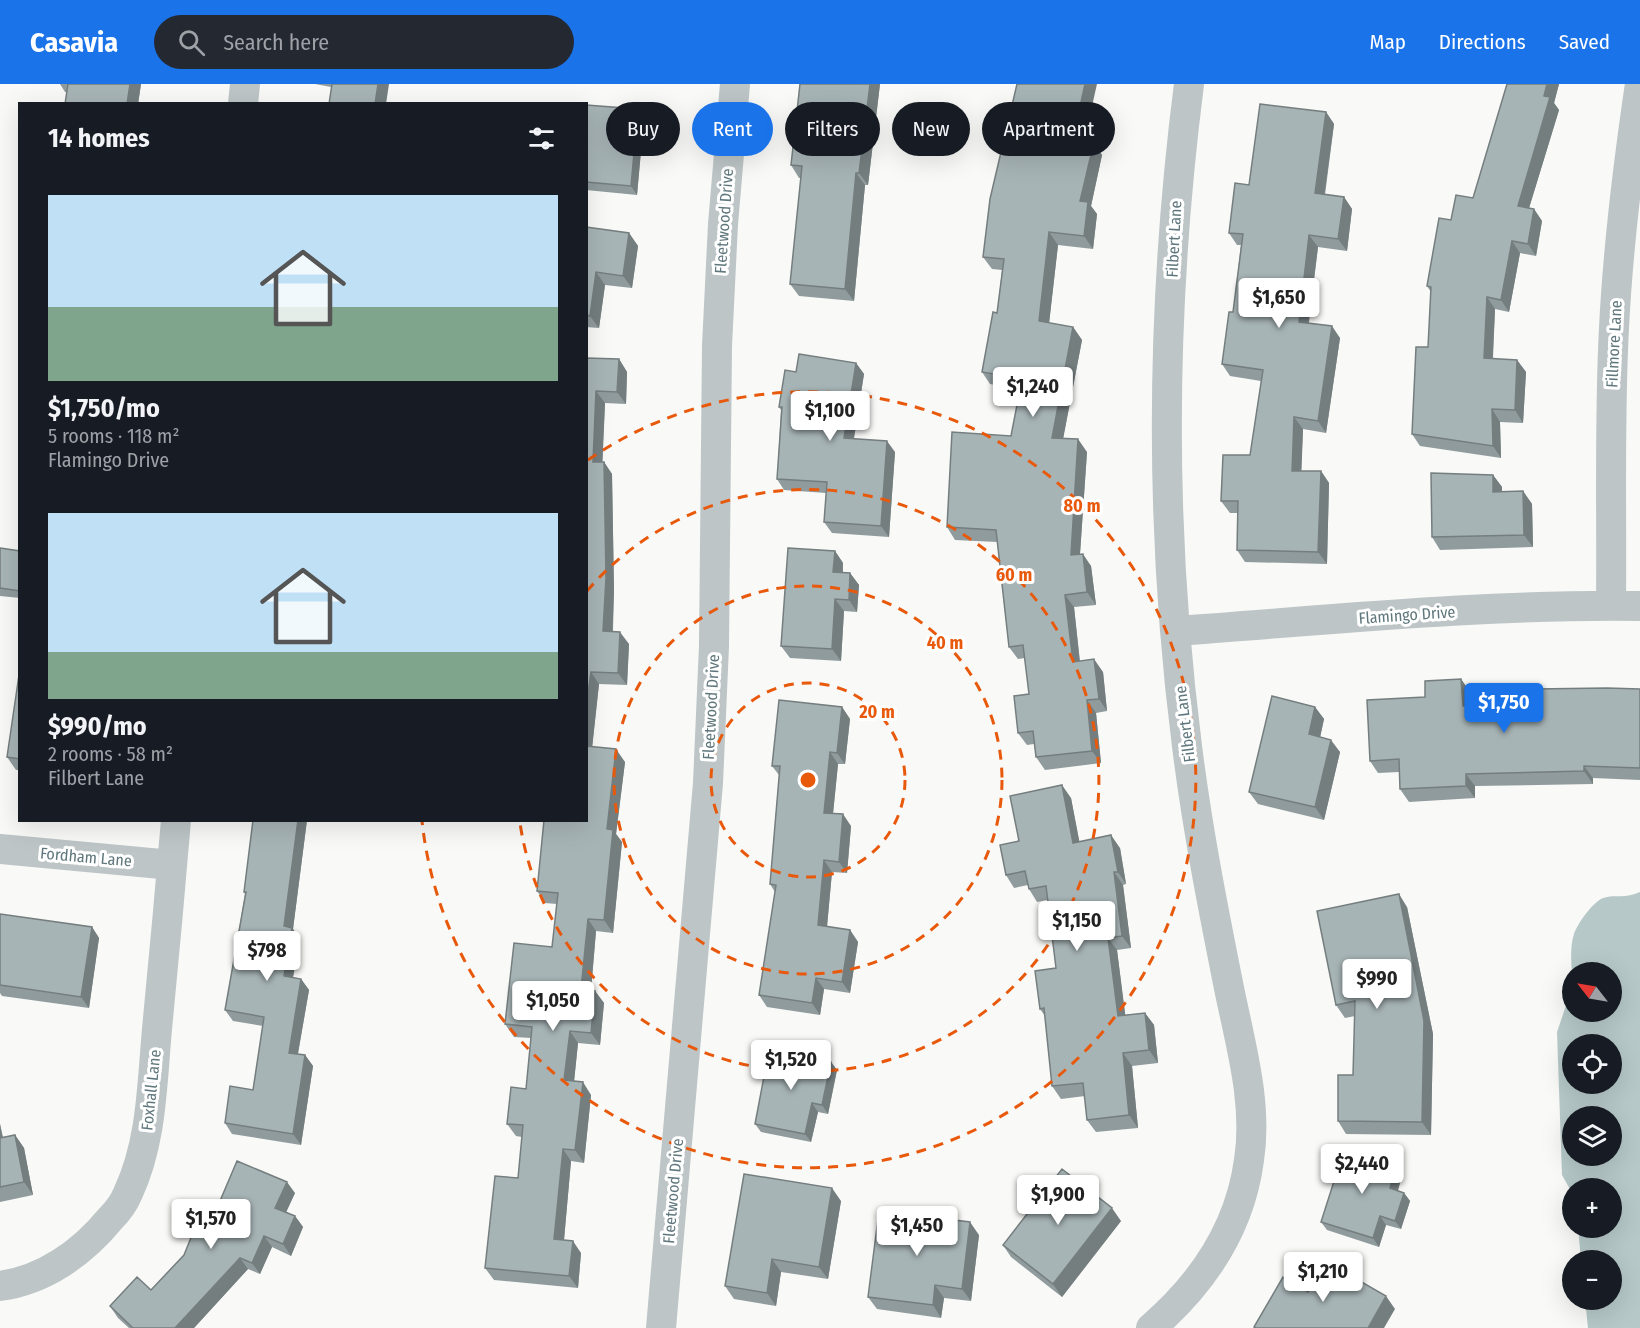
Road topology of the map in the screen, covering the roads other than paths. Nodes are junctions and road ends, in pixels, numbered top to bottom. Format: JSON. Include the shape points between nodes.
{"nodes":[{"id":1,"x":245,"y":84,"type":"edge"},
{"id":2,"x":735,"y":84,"type":"edge"},
{"id":3,"x":1189,"y":84,"type":"edge"},
{"id":4,"x":1640,"y":84,"type":"edge"},
{"id":5,"x":243,"y":102,"type":"edge"},
{"id":6,"x":1626,"y":606,"type":"edge"},
{"id":7,"x":1175,"y":631,"type":"junction"},
{"id":8,"x":176,"y":822,"type":"edge"},
{"id":9,"x":0,"y":849,"type":"edge"},
{"id":10,"x":172,"y":865,"type":"junction"},
{"id":11,"x":0,"y":1286,"type":"edge"},
{"id":12,"x":661,"y":1328,"type":"edge"},
{"id":13,"x":1151,"y":1328,"type":"edge"}],
"edges":[{"from":1,"to":5,"type":"street"},
{"from":2,"to":12,"type":"street","name":"Fleetwood Drive","via":[[718,335],[708,783]]},
{"from":3,"to":7,"type":"street","name":"Filbert Lane","via":[[1175,215],[1168,363]]},
{"from":4,"to":6,"type":"street","name":"Fillmore Lane","via":[[1624,202],[1612,385]]},
{"from":6,"to":7,"type":"street","name":"Flamingo Drive","via":[[1444,612]]},
{"from":7,"to":13,"type":"street","name":"Filbert Lane","via":[[1189,760],[1252,1131],[1244,1189],[1226,1236],[1202,1276]]},
{"from":8,"to":10,"type":"street","name":"Foxhall Lane"},
{"from":9,"to":10,"type":"street","name":"Fordham Lane"},
{"from":10,"to":11,"type":"street","name":"Foxhall Lane","via":[[149,1121],[136,1174],[127,1196],[86,1246],[46,1272]]}]}
